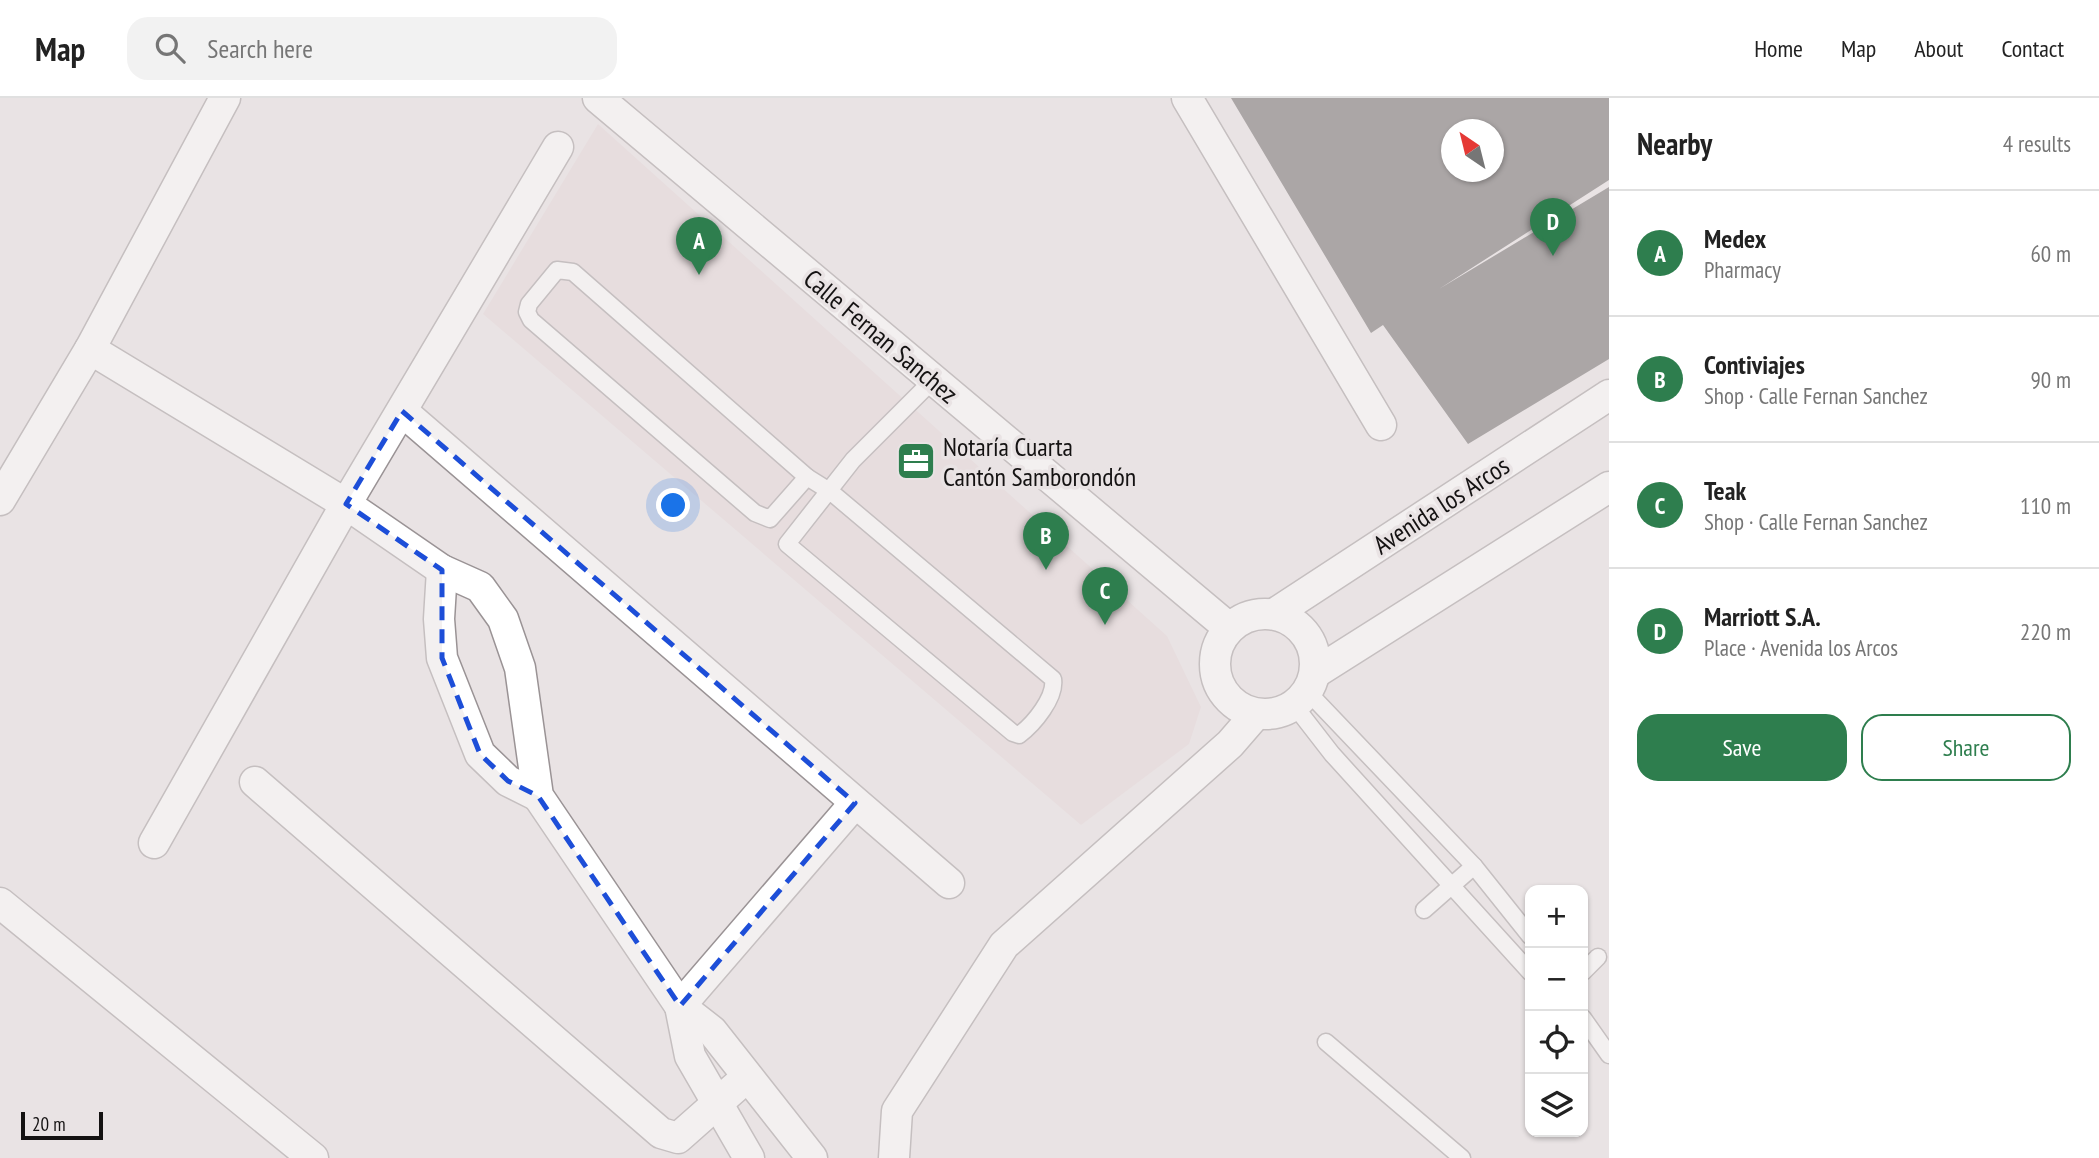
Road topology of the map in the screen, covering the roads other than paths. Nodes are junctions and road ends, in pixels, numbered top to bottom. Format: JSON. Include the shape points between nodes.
{"nodes":[{"id":1,"x":225,"y":98,"type":"edge"},
{"id":2,"x":598,"y":98,"type":"edge"},
{"id":3,"x":1187,"y":98,"type":"edge"},
{"id":4,"x":558,"y":147,"type":"dead end"},
{"id":5,"x":90,"y":349,"type":"junction"},
{"id":6,"x":933,"y":380,"type":"junction"},
{"id":7,"x":1609,"y":396,"type":"edge"},
{"id":8,"x":402,"y":411,"type":"junction"},
{"id":9,"x":1381,"y":425,"type":"dead end"},
{"id":10,"x":807,"y":477,"type":"junction"},
{"id":11,"x":1609,"y":487,"type":"edge"},
{"id":12,"x":831,"y":492,"type":"junction"},
{"id":13,"x":0,"y":500,"type":"edge"},
{"id":14,"x":346,"y":504,"type":"junction"},
{"id":15,"x":442,"y":570,"type":"junction"},
{"id":16,"x":1274,"y":614,"type":"junction"},
{"id":17,"x":1229,"y":628,"type":"junction"},
{"id":18,"x":1305,"y":690,"type":"junction"},
{"id":19,"x":1256,"y":714,"type":"junction"},
{"id":20,"x":255,"y":782,"type":"dead end"},
{"id":21,"x":538,"y":796,"type":"junction"},
{"id":22,"x":855,"y":803,"type":"junction"},
{"id":23,"x":1426,"y":814,"type":"junction"},
{"id":24,"x":1407,"y":833,"type":"junction"},
{"id":25,"x":154,"y":843,"type":"dead end"},
{"id":26,"x":1474,"y":866,"type":"junction"},
{"id":27,"x":949,"y":883,"type":"dead end"},
{"id":28,"x":1453,"y":883,"type":"junction"},
{"id":29,"x":0,"y":903,"type":"edge"},
{"id":30,"x":1424,"y":910,"type":"dead end"},
{"id":31,"x":1525,"y":930,"type":"edge"},
{"id":32,"x":1598,"y":957,"type":"dead end"},
{"id":33,"x":1525,"y":966,"type":"edge"},
{"id":34,"x":1588,"y":967,"type":"edge"},
{"id":35,"x":680,"y":1006,"type":"junction"},
{"id":36,"x":1588,"y":1025,"type":"edge"},
{"id":37,"x":1326,"y":1042,"type":"dead end"},
{"id":38,"x":1609,"y":1055,"type":"edge"},
{"id":39,"x":747,"y":1077,"type":"junction"},
{"id":40,"x":717,"y":1103,"type":"junction"},
{"id":41,"x":313,"y":1158,"type":"edge"},
{"id":42,"x":749,"y":1158,"type":"edge"},
{"id":43,"x":812,"y":1158,"type":"edge"},
{"id":44,"x":894,"y":1158,"type":"edge"},
{"id":45,"x":1462,"y":1158,"type":"edge"}],
"edges":[{"from":1,"to":5,"type":"street"},
{"from":2,"to":6,"type":"street","name":"Calle Fernan Sanchez"},
{"from":3,"to":9,"type":"street"},
{"from":4,"to":8,"type":"street"},
{"from":5,"to":13,"type":"street"},
{"from":5,"to":14,"type":"street"},
{"from":6,"to":12,"type":"lane","via":[[853,460]]},
{"from":6,"to":17,"type":"street","name":"Calle Fernan Sanchez"},
{"from":7,"to":16,"type":"street","name":"Avenida los Arcos"},
{"from":8,"to":14,"type":"street"},
{"from":8,"to":22,"type":"street"},
{"from":10,"to":10,"type":"lane","via":[[573,272],[557,270],[529,304],[531,320],[762,518],[770,519]]},
{"from":10,"to":12,"type":"lane"},
{"from":11,"to":18,"type":"street"},
{"from":12,"to":12,"type":"lane","via":[[787,544],[1013,733],[1026,730],[1053,692],[1053,679]]},
{"from":14,"to":15,"type":"street"},
{"from":14,"to":25,"type":"street"},
{"from":15,"to":21,"type":"street","via":[[480,587],[503,619],[520,668]]},
{"from":15,"to":21,"type":"street","via":[[442,658],[465,719],[480,754],[508,781]]},
{"from":16,"to":17,"type":"street","via":[[1242,618]]},
{"from":16,"to":18,"type":"street","via":[[1292,621],[1307,635],[1315,653]]},
{"from":17,"to":19,"type":"street","via":[[1218,643],[1217,680],[1225,695]]},
{"from":18,"to":19,"type":"street","via":[[1276,713]]},
{"from":18,"to":23,"type":"lane"},
{"from":18,"to":24,"type":"lane","via":[[1332,754]]},
{"from":19,"to":44,"type":"street","via":[[1230,744],[1004,945],[897,1111]]},
{"from":20,"to":40,"type":"street","via":[[661,1133],[678,1138]]},
{"from":21,"to":35,"type":"street"},
{"from":22,"to":27,"type":"street"},
{"from":22,"to":35,"type":"street"},
{"from":23,"to":24,"type":"lane"},
{"from":23,"to":26,"type":"lane"},
{"from":24,"to":28,"type":"lane"},
{"from":26,"to":28,"type":"lane"},
{"from":26,"to":31,"type":"lane"},
{"from":28,"to":30,"type":"lane"},
{"from":28,"to":33,"type":"lane"},
{"from":29,"to":41,"type":"street"},
{"from":32,"to":34,"type":"lane"},
{"from":35,"to":39,"type":"street","via":[[712,1031]]},
{"from":35,"to":40,"type":"street","via":[[690,1056]]},
{"from":36,"to":38,"type":"lane"},
{"from":37,"to":45,"type":"lane"},
{"from":39,"to":40,"type":"street"},
{"from":39,"to":43,"type":"street"},
{"from":40,"to":42,"type":"street"}]}
